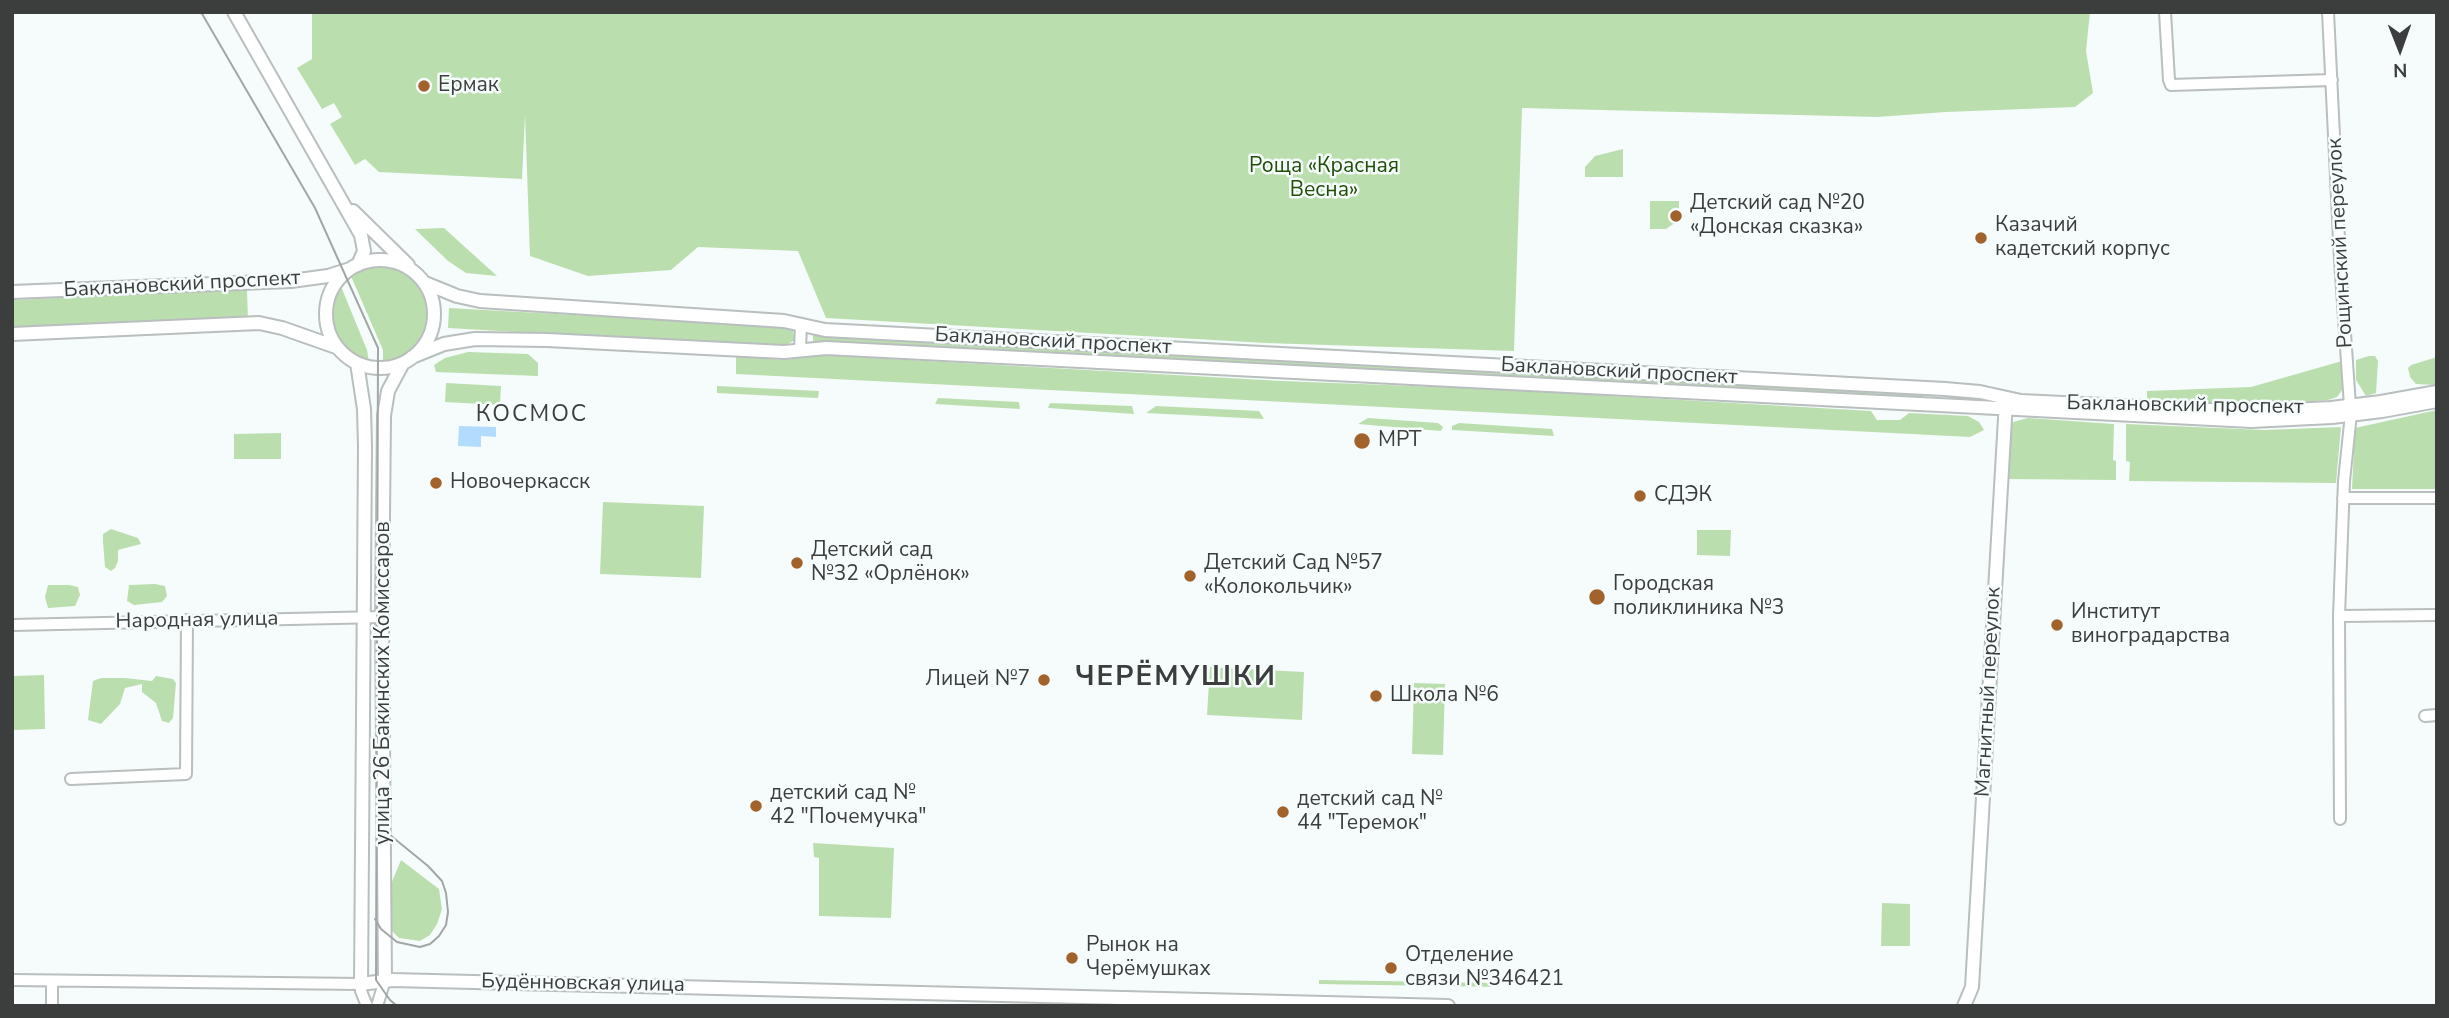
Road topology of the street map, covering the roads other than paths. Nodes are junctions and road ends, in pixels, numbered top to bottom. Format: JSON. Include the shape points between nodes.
{"nodes":[{"id":1,"x":234,"y":12,"type":"edge"},
{"id":2,"x":2165,"y":12,"type":"edge"},
{"id":3,"x":2328,"y":12,"type":"edge"},
{"id":4,"x":2332,"y":80,"type":"junction"},
{"id":5,"x":343,"y":201,"type":"junction"},
{"id":6,"x":354,"y":267,"type":"junction"},
{"id":7,"x":415,"y":272,"type":"junction"},
{"id":8,"x":425,"y":283,"type":"junction"},
{"id":9,"x":12,"y":292,"type":"edge"},
{"id":10,"x":801,"y":325,"type":"junction"},
{"id":11,"x":12,"y":334,"type":"edge"},
{"id":12,"x":337,"y":348,"type":"junction"},
{"id":13,"x":800,"y":349,"type":"junction"},
{"id":14,"x":408,"y":360,"type":"junction"},
{"id":15,"x":356,"y":363,"type":"junction"},
{"id":16,"x":2437,"y":392,"type":"edge"},
{"id":17,"x":2437,"y":401,"type":"edge"},
{"id":18,"x":2005,"y":403,"type":"junction"},
{"id":19,"x":2351,"y":410,"type":"junction"},
{"id":20,"x":2343,"y":498,"type":"junction"},
{"id":21,"x":2437,"y":498,"type":"edge"},
{"id":22,"x":2437,"y":615,"type":"edge"},
{"id":23,"x":2339,"y":616,"type":"junction"},
{"id":24,"x":382,"y":617,"type":"junction"},
{"id":25,"x":363,"y":618,"type":"junction"},
{"id":26,"x":187,"y":620,"type":"junction"},
{"id":27,"x":12,"y":625,"type":"edge"},
{"id":28,"x":71,"y":779,"type":"dead end"},
{"id":29,"x":2340,"y":819,"type":"dead end"},
{"id":30,"x":12,"y":980,"type":"edge"},
{"id":31,"x":386,"y":980,"type":"junction"},
{"id":32,"x":52,"y":981,"type":"junction"},
{"id":33,"x":361,"y":984,"type":"junction"},
{"id":34,"x":52,"y":1006,"type":"edge"},
{"id":35,"x":367,"y":1006,"type":"edge"},
{"id":36,"x":377,"y":1006,"type":"edge"},
{"id":37,"x":1448,"y":1006,"type":"edge"},
{"id":38,"x":1964,"y":1006,"type":"edge"}],
"edges":[{"from":1,"to":5,"type":"main road"},
{"from":2,"to":4,"type":"street","via":[[2171,85]]},
{"from":3,"to":4,"type":"street","name":"Рощинский переулок"},
{"from":4,"to":19,"type":"street","name":"Рощинский переулок"},
{"from":5,"to":6,"type":"main road","via":[[364,251]]},
{"from":5,"to":7,"type":"main road"},
{"from":6,"to":7,"type":"main road","via":[[386,260]]},
{"from":6,"to":9,"type":"main road","name":"Баклановский проспект","via":[[291,281]]},
{"from":6,"to":12,"type":"main road","via":[[333,288],[326,308],[327,329]]},
{"from":7,"to":8,"type":"main road"},
{"from":8,"to":10,"type":"main road","name":"Баклановский проспект","via":[[480,301]]},
{"from":8,"to":14,"type":"main road","via":[[433,311],[431,332]]},
{"from":10,"to":13,"type":"street"},
{"from":10,"to":18,"type":"main road","name":"Баклановский проспект","via":[[825,330],[1945,389],[1980,392]]},
{"from":11,"to":12,"type":"main road","name":"Баклановский проспект","via":[[259,323]]},
{"from":12,"to":15,"type":"main road"},
{"from":13,"to":14,"type":"main road","name":"Баклановский проспект","via":[[475,339],[444,344]]},
{"from":13,"to":18,"type":"main road","name":"Баклановский проспект"},
{"from":14,"to":15,"type":"main road","via":[[378,369]]},
{"from":14,"to":24,"type":"main road","name":"улица 26 Бакинских Комиссаров","via":[[388,391],[384,416]]},
{"from":15,"to":25,"type":"main road","name":"улица 26 Бакинских Комиссаров","via":[[364,421]]},
{"from":16,"to":19,"type":"main road","name":"Баклановский проспект"},
{"from":17,"to":19,"type":"main road","name":"Баклановский проспект"},
{"from":18,"to":19,"type":"main road","name":"Баклановский проспект","via":[[2251,421]]},
{"from":18,"to":38,"type":"main road","name":"Магнитный переулок","via":[[1972,987]]},
{"from":19,"to":20,"type":"street","name":"Рощинский переулок"},
{"from":20,"to":21,"type":"street"},
{"from":20,"to":23,"type":"street","name":"Рощинский переулок"},
{"from":22,"to":23,"type":"street"},
{"from":23,"to":29,"type":"street","name":"Рощинский переулок"},
{"from":24,"to":25,"type":"street","name":"Народная улица"},
{"from":24,"to":31,"type":"main road","name":"улица 26 Бакинских Комиссаров"},
{"from":25,"to":26,"type":"street","name":"Народная улица"},
{"from":25,"to":33,"type":"main road","name":"улица 26 Бакинских Комиссаров"},
{"from":26,"to":27,"type":"street","name":"Народная улица"},
{"from":26,"to":28,"type":"street","via":[[186,774]]},
{"from":30,"to":32,"type":"street","name":"Будённовская улица"},
{"from":31,"to":33,"type":"main road","name":"Будённовская улица"},
{"from":31,"to":36,"type":"street","name":"улица 26 Бакинских Комиссаров"},
{"from":31,"to":37,"type":"main road","name":"Будённовская улица"},
{"from":32,"to":33,"type":"street","name":"Будённовская улица"},
{"from":32,"to":34,"type":"street"},
{"from":33,"to":35,"type":"street","name":"улица 26 Бакинских Комиссаров"}]}
